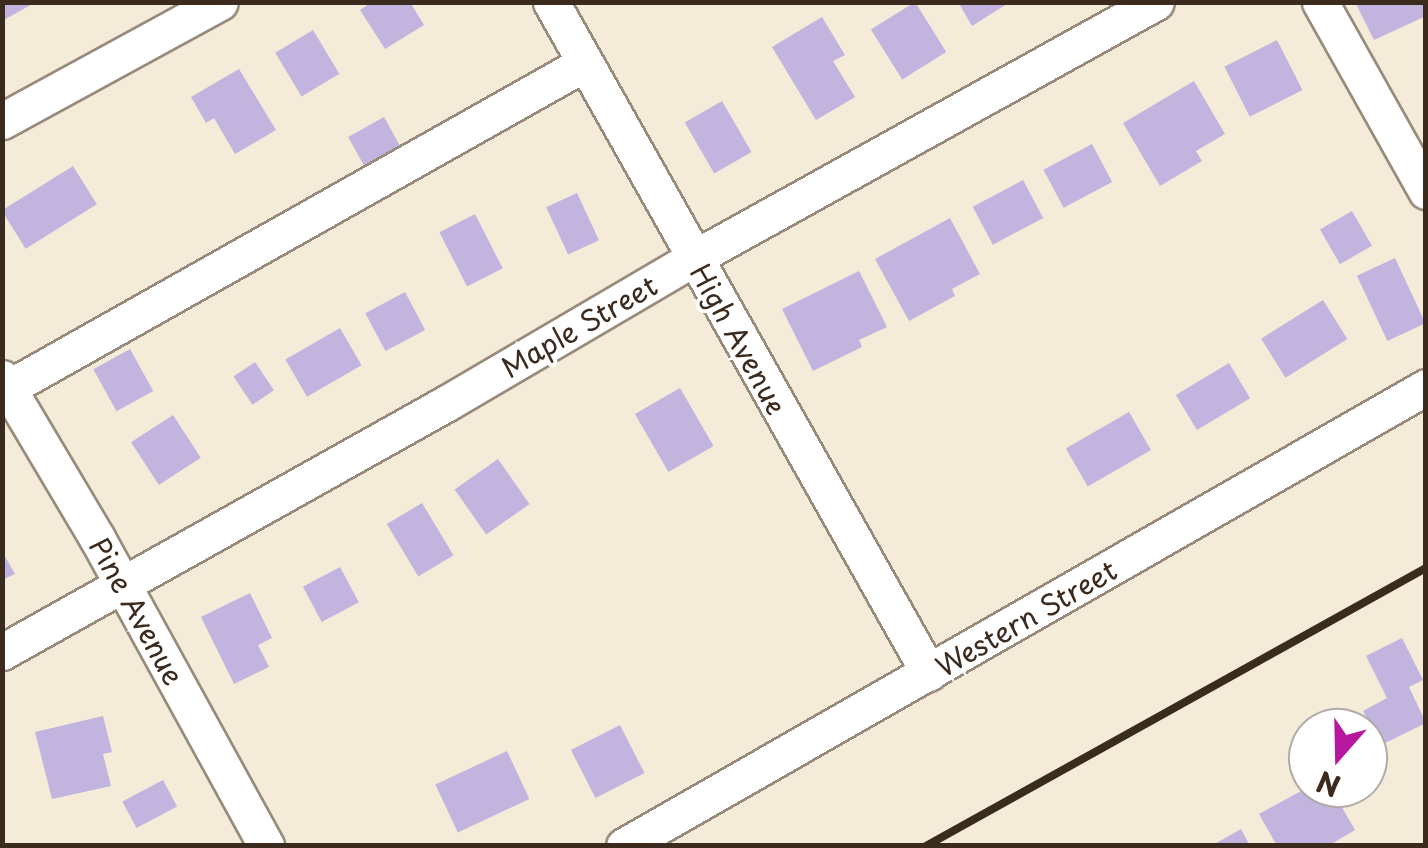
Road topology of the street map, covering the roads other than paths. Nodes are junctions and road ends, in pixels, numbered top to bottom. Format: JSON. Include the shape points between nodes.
{"nodes":[{"id":1,"x":220,"y":2,"type":"edge"},
{"id":2,"x":551,"y":2,"type":"edge"},
{"id":3,"x":1156,"y":2,"type":"edge"},
{"id":4,"x":1320,"y":2,"type":"edge"},
{"id":5,"x":585,"y":62,"type":"junction"},
{"id":6,"x":2,"y":121,"type":"edge"},
{"id":7,"x":1426,"y":191,"type":"edge"},
{"id":8,"x":694,"y":258,"type":"junction"},
{"id":9,"x":5,"y":383,"type":"edge"},
{"id":10,"x":1426,"y":387,"type":"edge"},
{"id":11,"x":124,"y":587,"type":"junction"},
{"id":12,"x":2,"y":652,"type":"edge"},
{"id":13,"x":929,"y":673,"type":"junction"},
{"id":14,"x":266,"y":846,"type":"edge"},
{"id":15,"x":624,"y":846,"type":"edge"}],
"edges":[{"from":1,"to":6,"type":"street"},
{"from":2,"to":5,"type":"street","name":"High Avenue"},
{"from":3,"to":8,"type":"street","name":"Maple Street"},
{"from":4,"to":7,"type":"street"},
{"from":5,"to":8,"type":"street","name":"High Avenue"},
{"from":5,"to":9,"type":"street"},
{"from":8,"to":11,"type":"street","name":"Maple Street"},
{"from":8,"to":13,"type":"street","name":"High Avenue"},
{"from":9,"to":11,"type":"street","name":"Pine Avenue"},
{"from":10,"to":13,"type":"street","name":"Western Street"},
{"from":11,"to":12,"type":"street","name":"Maple Street"},
{"from":11,"to":14,"type":"street","name":"Pine Avenue"},
{"from":13,"to":15,"type":"street","name":"Western Street"}]}
